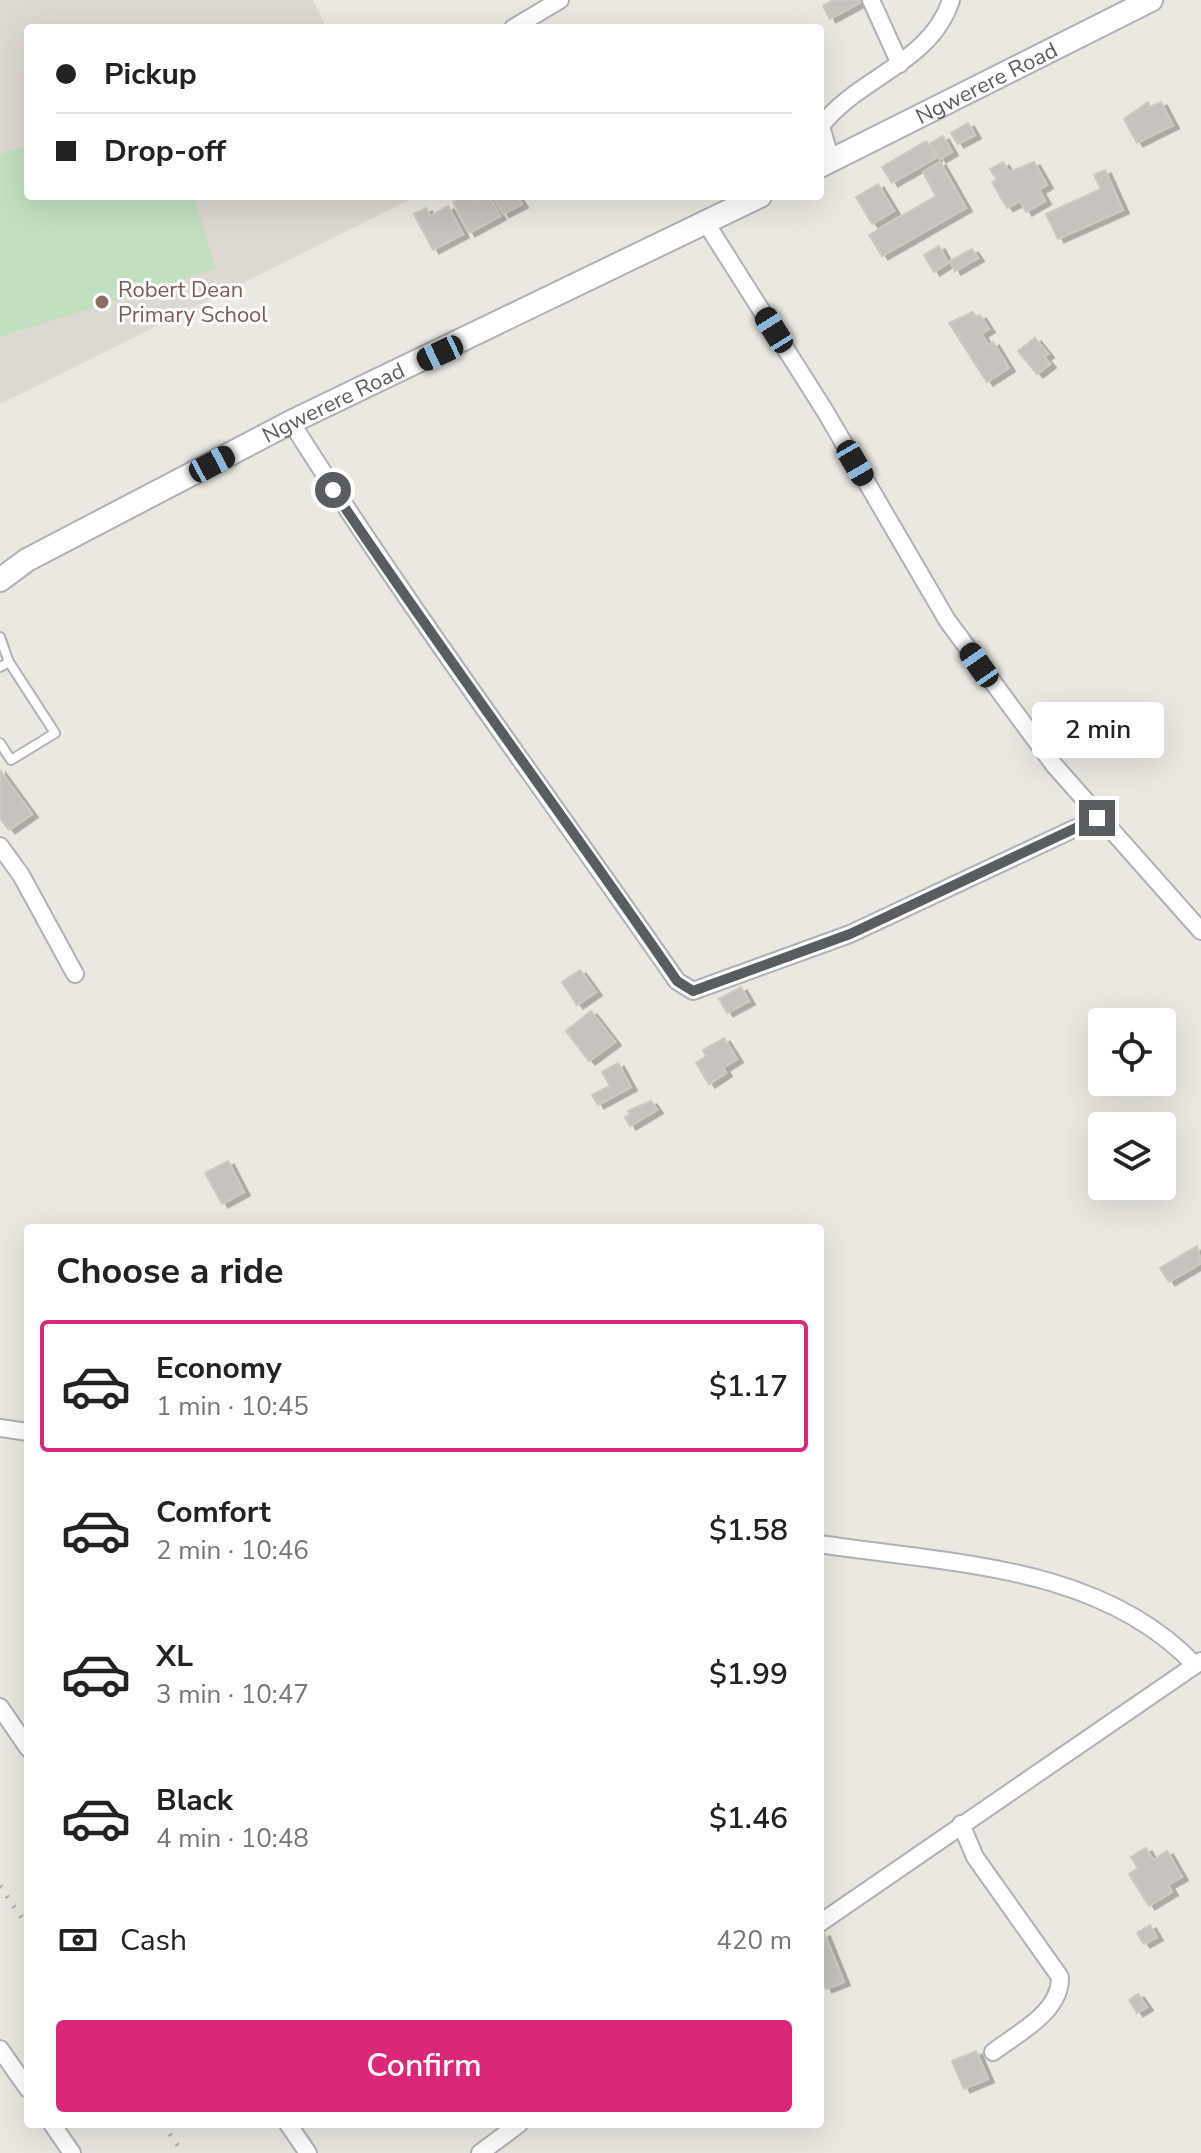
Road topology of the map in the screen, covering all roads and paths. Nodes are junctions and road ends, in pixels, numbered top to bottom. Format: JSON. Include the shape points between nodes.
{"nodes":[{"id":1,"x":560,"y":0,"type":"edge"},
{"id":2,"x":871,"y":0,"type":"edge"},
{"id":3,"x":951,"y":0,"type":"edge"},
{"id":4,"x":1151,"y":0,"type":"edge"},
{"id":5,"x":520,"y":24,"type":"edge"},
{"id":6,"x":900,"y":64,"type":"junction"},
{"id":7,"x":824,"y":124,"type":"edge"},
{"id":8,"x":825,"y":164,"type":"edge"},
{"id":9,"x":752,"y":200,"type":"edge"},
{"id":10,"x":706,"y":223,"type":"junction"},
{"id":11,"x":291,"y":422,"type":"junction"},
{"id":12,"x":0,"y":580,"type":"edge"},
{"id":13,"x":0,"y":637,"type":"edge"},
{"id":14,"x":9,"y":662,"type":"junction"},
{"id":15,"x":0,"y":667,"type":"edge"},
{"id":16,"x":0,"y":743,"type":"edge"},
{"id":17,"x":1097,"y":818,"type":"junction"},
{"id":18,"x":0,"y":846,"type":"edge"},
{"id":19,"x":1201,"y":931,"type":"edge"},
{"id":20,"x":75,"y":974,"type":"dead end"},
{"id":21,"x":0,"y":1428,"type":"edge"},
{"id":22,"x":24,"y":1431,"type":"edge"},
{"id":23,"x":824,"y":1545,"type":"edge"},
{"id":24,"x":1198,"y":1663,"type":"edge"},
{"id":25,"x":0,"y":1707,"type":"edge"},
{"id":26,"x":24,"y":1742,"type":"edge"},
{"id":27,"x":961,"y":1824,"type":"junction"},
{"id":28,"x":824,"y":1920,"type":"edge"},
{"id":29,"x":0,"y":2049,"type":"edge"},
{"id":30,"x":993,"y":2052,"type":"dead end"},
{"id":31,"x":24,"y":2083,"type":"edge"},
{"id":32,"x":55,"y":2128,"type":"edge"},
{"id":33,"x":291,"y":2128,"type":"edge"},
{"id":34,"x":514,"y":2128,"type":"edge"},
{"id":35,"x":72,"y":2153,"type":"edge"},
{"id":36,"x":308,"y":2153,"type":"edge"},
{"id":37,"x":480,"y":2153,"type":"edge"}],
"edges":[{"from":1,"to":5,"type":"street"},
{"from":2,"to":6,"type":"street"},
{"from":3,"to":6,"type":"street","via":[[940,25]]},
{"from":4,"to":8,"type":"main road","name":"Ngwerere Road"},
{"from":6,"to":7,"type":"street"},
{"from":9,"to":10,"type":"main road","name":"Ngwerere Road"},
{"from":10,"to":11,"type":"main road","name":"Ngwerere Road"},
{"from":10,"to":17,"type":"street","via":[[825,411],[947,620]]},
{"from":11,"to":12,"type":"main road","name":"Ngwerere Road","via":[[27,560]]},
{"from":11,"to":17,"type":"street","via":[[418,617],[677,981],[693,991],[850,934]]},
{"from":13,"to":14,"type":"lane"},
{"from":14,"to":15,"type":"lane"},
{"from":14,"to":16,"type":"lane","via":[[55,733],[11,760]]},
{"from":17,"to":19,"type":"street"},
{"from":18,"to":20,"type":"street"},
{"from":21,"to":22,"type":"street"},
{"from":23,"to":24,"type":"street","via":[[1047,1580],[1099,1598],[1151,1625]]},
{"from":24,"to":27,"type":"street"},
{"from":25,"to":26,"type":"street"},
{"from":27,"to":28,"type":"street"},
{"from":27,"to":30,"type":"street","via":[[975,1857],[1060,1977],[1055,2004]]},
{"from":29,"to":31,"type":"street"},
{"from":32,"to":35,"type":"street"},
{"from":33,"to":36,"type":"street"},
{"from":34,"to":37,"type":"street"}]}
